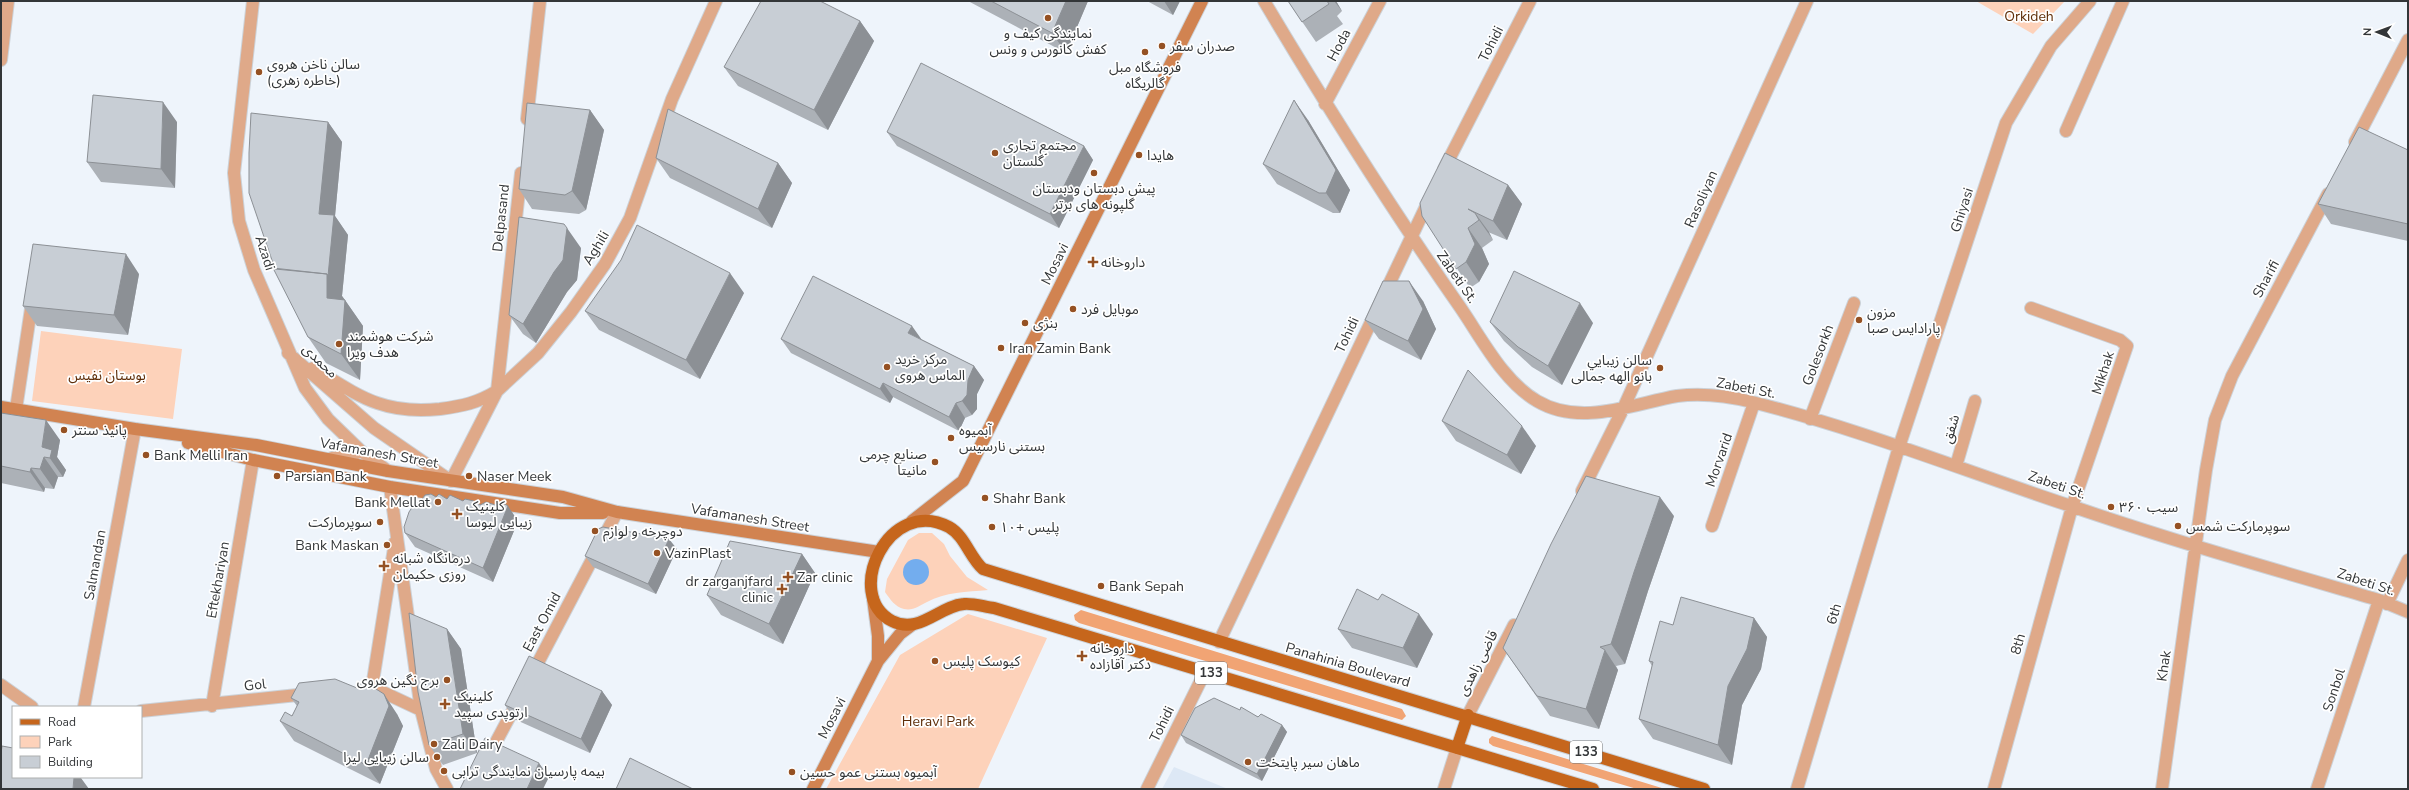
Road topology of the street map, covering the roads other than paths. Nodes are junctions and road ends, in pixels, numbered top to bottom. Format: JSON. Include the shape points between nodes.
{"nodes":[{"id":1,"x":8,"y":1,"type":"edge"},
{"id":2,"x":253,"y":1,"type":"edge"},
{"id":3,"x":540,"y":1,"type":"edge"},
{"id":4,"x":716,"y":1,"type":"edge"},
{"id":5,"x":1202,"y":1,"type":"edge"},
{"id":6,"x":1264,"y":1,"type":"edge"},
{"id":7,"x":1380,"y":1,"type":"edge"},
{"id":8,"x":1530,"y":1,"type":"edge"},
{"id":9,"x":1807,"y":1,"type":"edge"},
{"id":10,"x":2090,"y":1,"type":"edge"},
{"id":11,"x":2123,"y":1,"type":"edge"},
{"id":12,"x":2408,"y":40,"type":"edge"},
{"id":13,"x":1,"y":60,"type":"edge"},
{"id":14,"x":1325,"y":104,"type":"junction"},
{"id":15,"x":2066,"y":131,"type":"dead end"},
{"id":16,"x":525,"y":134,"type":"edge"},
{"id":17,"x":2349,"y":152,"type":"edge"},
{"id":18,"x":523,"y":157,"type":"edge"},
{"id":19,"x":2335,"y":180,"type":"edge"},
{"id":20,"x":1410,"y":236,"type":"junction"},
{"id":21,"x":34,"y":291,"type":"edge"},
{"id":22,"x":1854,"y":303,"type":"dead end"},
{"id":23,"x":2030,"y":308,"type":"dead end"},
{"id":24,"x":288,"y":353,"type":"junction"},
{"id":25,"x":497,"y":391,"type":"junction"},
{"id":26,"x":1975,"y":401,"type":"dead end"},
{"id":27,"x":1754,"y":403,"type":"junction"},
{"id":28,"x":1,"y":407,"type":"edge"},
{"id":29,"x":16,"y":409,"type":"junction"},
{"id":30,"x":1623,"y":409,"type":"junction"},
{"id":31,"x":1810,"y":419,"type":"junction"},
{"id":32,"x":135,"y":429,"type":"junction"},
{"id":33,"x":1899,"y":447,"type":"junction"},
{"id":34,"x":361,"y":451,"type":"junction"},
{"id":35,"x":321,"y":458,"type":"junction"},
{"id":36,"x":253,"y":460,"type":"junction"},
{"id":37,"x":1956,"y":466,"type":"junction"},
{"id":38,"x":388,"y":471,"type":"junction"},
{"id":39,"x":452,"y":481,"type":"junction"},
{"id":40,"x":390,"y":487,"type":"junction"},
{"id":41,"x":1576,"y":502,"type":"edge"},
{"id":42,"x":2072,"y":507,"type":"junction"},
{"id":43,"x":617,"y":512,"type":"junction"},
{"id":44,"x":912,"y":521,"type":"junction"},
{"id":45,"x":1712,"y":526,"type":"dead end"},
{"id":46,"x":397,"y":529,"type":"junction"},
{"id":47,"x":2196,"y":546,"type":"junction"},
{"id":48,"x":879,"y":552,"type":"junction"},
{"id":49,"x":2408,"y":560,"type":"edge"},
{"id":50,"x":872,"y":596,"type":"junction"},
{"id":51,"x":2383,"y":602,"type":"junction"},
{"id":52,"x":2408,"y":612,"type":"edge"},
{"id":53,"x":1519,"y":616,"type":"edge"},
{"id":54,"x":912,"y":625,"type":"junction"},
{"id":55,"x":1219,"y":642,"type":"junction"},
{"id":56,"x":878,"y":661,"type":"junction"},
{"id":57,"x":1204,"y":672,"type":"junction"},
{"id":58,"x":1,"y":685,"type":"edge"},
{"id":59,"x":372,"y":687,"type":"junction"},
{"id":60,"x":357,"y":689,"type":"edge"},
{"id":61,"x":319,"y":693,"type":"edge"},
{"id":62,"x":31,"y":706,"type":"edge"},
{"id":63,"x":84,"y":706,"type":"edge"},
{"id":64,"x":212,"y":706,"type":"junction"},
{"id":65,"x":421,"y":710,"type":"junction"},
{"id":66,"x":142,"y":711,"type":"edge"},
{"id":67,"x":1468,"y":715,"type":"junction"},
{"id":68,"x":1457,"y":748,"type":"junction"},
{"id":69,"x":482,"y":768,"type":"edge"},
{"id":70,"x":447,"y":789,"type":"edge"},
{"id":71,"x":813,"y":789,"type":"edge"},
{"id":72,"x":1147,"y":789,"type":"edge"},
{"id":73,"x":1444,"y":789,"type":"edge"},
{"id":74,"x":1593,"y":789,"type":"edge"},
{"id":75,"x":1704,"y":789,"type":"edge"},
{"id":76,"x":1797,"y":789,"type":"edge"},
{"id":77,"x":1994,"y":789,"type":"edge"},
{"id":78,"x":2162,"y":789,"type":"edge"},
{"id":79,"x":2317,"y":789,"type":"edge"}],
"edges":[{"from":1,"to":13,"type":"street"},
{"from":2,"to":24,"type":"street","name":"Azadi","via":[[234,173],[239,221],[254,270]]},
{"from":3,"to":16,"type":"street"},
{"from":4,"to":25,"type":"street","name":"Aghili","via":[[672,99],[630,218],[605,264],[572,312],[538,354]]},
{"from":5,"to":44,"type":"main road","name":"Mosavi","via":[[963,481]]},
{"from":6,"to":14,"type":"street","name":"Zabeti St."},
{"from":7,"to":14,"type":"street","name":"Hoda"},
{"from":8,"to":20,"type":"street","name":"Tohidi"},
{"from":9,"to":30,"type":"street","name":"Rasoliyan"},
{"from":10,"to":33,"type":"street","name":"Ghiyasi","via":[[2051,46],[2006,123]]},
{"from":11,"to":15,"type":"street"},
{"from":12,"to":17,"type":"street"},
{"from":14,"to":20,"type":"street","name":"Zabeti St."},
{"from":18,"to":25,"type":"street","name":"Delpasand"},
{"from":19,"to":47,"type":"street","name":"Sharifi","via":[[2223,397],[2215,420]]},
{"from":20,"to":30,"type":"street","name":"Zabeti St.","via":[[1508,376],[1519,387],[1536,400],[1568,412]]},
{"from":20,"to":55,"type":"street","name":"Tohidi"},
{"from":21,"to":29,"type":"street"},
{"from":22,"to":31,"type":"street","name":"Golesorkh"},
{"from":23,"to":42,"type":"street","name":"Mikhak","via":[[2120,340],[2127,346]]},
{"from":24,"to":25,"type":"street","name":"محمدی","via":[[353,393],[380,405],[404,410],[431,410],[477,403]]},
{"from":24,"to":34,"type":"street","name":"Azadi","via":[[305,388],[328,419]]},
{"from":24,"to":39,"type":"street","name":"محمدی","via":[[374,428]]},
{"from":25,"to":39,"type":"street","name":"Aghili"},
{"from":26,"to":37,"type":"street","name":"شفق"},
{"from":27,"to":30,"type":"street","name":"Zabeti St.","via":[[1729,397],[1679,396]]},
{"from":27,"to":31,"type":"street","name":"Zabeti St."},
{"from":27,"to":45,"type":"street","name":"Morvarid"},
{"from":28,"to":29,"type":"main road","name":"Vafamanesh Street"},
{"from":29,"to":32,"type":"main road","name":"Vafamanesh Street"},
{"from":30,"to":41,"type":"street"},
{"from":31,"to":33,"type":"street","name":"Zabeti St."},
{"from":32,"to":35,"type":"main road","name":"Vafamanesh Street","via":[[256,445]]},
{"from":32,"to":36,"type":"main road","name":"Vafamanesh Street"},
{"from":32,"to":63,"type":"street","name":"Salmandan"},
{"from":33,"to":37,"type":"street","name":"Zabeti St."},
{"from":33,"to":76,"type":"street","name":"6th"},
{"from":34,"to":35,"type":"street","via":[[347,457]]},
{"from":34,"to":38,"type":"street","name":"Azadi"},
{"from":35,"to":38,"type":"main road","name":"Vafamanesh Street"},
{"from":36,"to":40,"type":"main road","name":"Vafamanesh Street"},
{"from":36,"to":64,"type":"street","name":"Eftekhariyan"},
{"from":37,"to":42,"type":"street","name":"Zabeti St."},
{"from":38,"to":39,"type":"main road","name":"Vafamanesh Street"},
{"from":39,"to":43,"type":"main road","name":"Vafamanesh Street","via":[[563,497]]},
{"from":40,"to":43,"type":"main road","name":"Vafamanesh Street","via":[[560,513]]},
{"from":40,"to":46,"type":"street"},
{"from":42,"to":47,"type":"street","name":"Zabeti St."},
{"from":42,"to":77,"type":"street","name":"8th"},
{"from":43,"to":48,"type":"main road","name":"Vafamanesh Street"},
{"from":43,"to":69,"type":"street","name":"East Omid"},
{"from":44,"to":48,"type":"main road","via":[[892,535]]},
{"from":44,"to":55,"type":"main road","name":"Panahinia Boulevard","number":"133","via":[[932,521],[950,528],[983,569]]},
{"from":46,"to":59,"type":"street"},
{"from":46,"to":65,"type":"street"},
{"from":47,"to":51,"type":"street","name":"Zabeti St."},
{"from":47,"to":78,"type":"street","name":"Khak"},
{"from":48,"to":50,"type":"main road","via":[[871,573]]},
{"from":49,"to":51,"type":"street","name":"Sonbol"},
{"from":50,"to":54,"type":"main road","via":[[881,611],[893,621]]},
{"from":50,"to":56,"type":"main road","name":"Mosavi","via":[[878,636]]},
{"from":51,"to":52,"type":"street","name":"Zabeti St."},
{"from":51,"to":79,"type":"street","name":"Sonbol"},
{"from":53,"to":67,"type":"street","name":"قاضی زاهدی"},
{"from":54,"to":56,"type":"main road","name":"Mosavi","via":[[900,634]]},
{"from":54,"to":57,"type":"main road","number":"133","via":[[964,604],[1013,613]]},
{"from":55,"to":67,"type":"main road","name":"Panahinia Boulevard","number":"133"},
{"from":56,"to":71,"type":"main road","name":"Mosavi"},
{"from":57,"to":68,"type":"main road","number":"133"},
{"from":57,"to":72,"type":"street","name":"Tohidi"},
{"from":58,"to":62,"type":"street"},
{"from":59,"to":60,"type":"street"},
{"from":59,"to":65,"type":"street"},
{"from":61,"to":64,"type":"street","name":"Gol"},
{"from":64,"to":66,"type":"street","name":"Gol"},
{"from":65,"to":70,"type":"street","via":[[436,769]]},
{"from":67,"to":68,"type":"main road"},
{"from":67,"to":75,"type":"main road","name":"Panahinia Boulevard","number":"133"},
{"from":68,"to":73,"type":"street"},
{"from":68,"to":74,"type":"main road","number":"133"}]}
